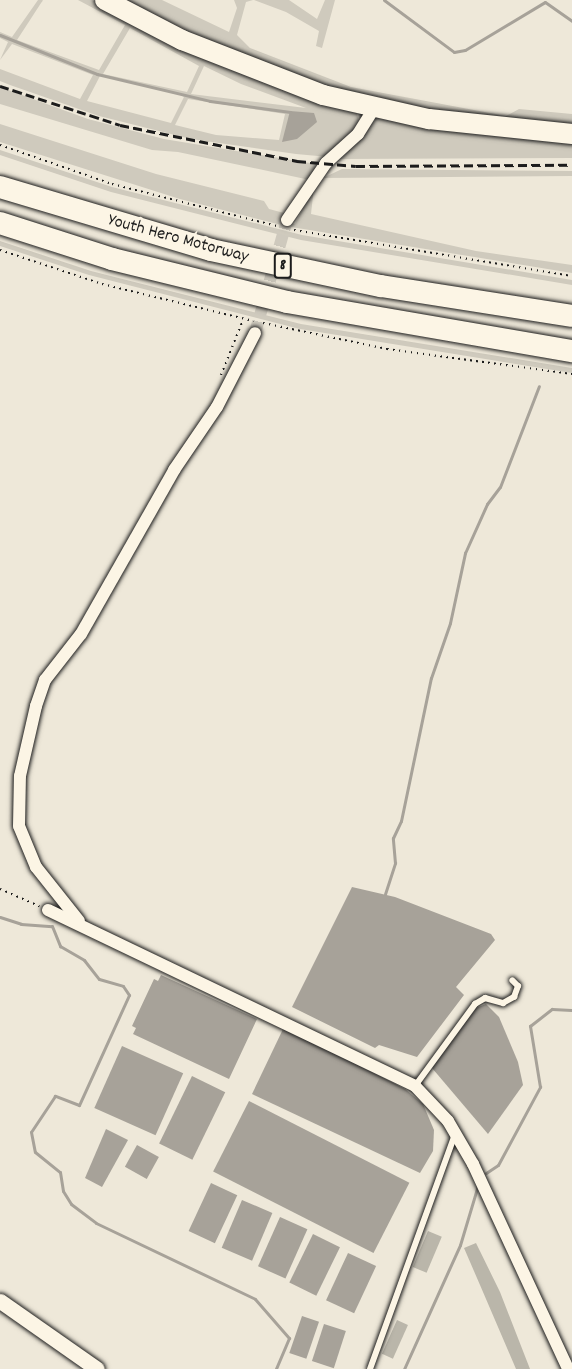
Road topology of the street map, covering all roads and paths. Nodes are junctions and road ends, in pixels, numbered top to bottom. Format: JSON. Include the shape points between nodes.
{"nodes":[{"id":1,"x":105,"y":0,"type":"edge"},
{"id":2,"x":374,"y":108,"type":"junction"},
{"id":3,"x":572,"y":134,"type":"edge"},
{"id":4,"x":0,"y":186,"type":"edge"},
{"id":5,"x":287,"y":220,"type":"tunnel mouth"},
{"id":6,"x":0,"y":223,"type":"edge"},
{"id":7,"x":0,"y":250,"type":"edge"},
{"id":8,"x":572,"y":316,"type":"edge"},
{"id":9,"x":255,"y":333,"type":"tunnel mouth"},
{"id":10,"x":572,"y":351,"type":"edge"},
{"id":11,"x":572,"y":374,"type":"edge"},
{"id":12,"x":0,"y":889,"type":"edge"},
{"id":13,"x":48,"y":910,"type":"joint"},
{"id":14,"x":86,"y":929,"type":"junction"},
{"id":15,"x":512,"y":980,"type":"dead end"},
{"id":16,"x":415,"y":1086,"type":"junction"},
{"id":17,"x":456,"y":1134,"type":"junction"},
{"id":18,"x":0,"y":1301,"type":"edge"},
{"id":19,"x":97,"y":1369,"type":"edge"},
{"id":20,"x":370,"y":1369,"type":"edge"},
{"id":21,"x":568,"y":1369,"type":"edge"}],
"edges":[{"from":1,"to":2,"type":"main road","via":[[182,40],[271,78]]},
{"from":2,"to":3,"type":"main road","via":[[473,125]]},
{"from":2,"to":5,"type":"street","via":[[358,134],[326,163]]},
{"from":4,"to":8,"type":"highway","name":"Youth Hero Motorway","number":"8","via":[[122,226],[232,255],[381,286]]},
{"from":6,"to":10,"type":"highway","name":"Youth Hero Motorway","number":"8","via":[[112,259],[266,298]]},
{"from":7,"to":11,"type":"path","via":[[102,284],[285,329],[417,353]]},
{"from":9,"to":14,"type":"street","via":[[217,407],[174,470],[81,634],[45,680],[36,706],[20,776],[19,826],[36,867],[61,903]]},
{"from":12,"to":13,"type":"path"},
{"from":13,"to":14,"type":"street"},
{"from":14,"to":16,"type":"street"},
{"from":15,"to":16,"type":"lane","via":[[518,986],[514,997],[503,1002],[485,998],[475,1004]]},
{"from":16,"to":17,"type":"street"},
{"from":17,"to":20,"type":"lane"},
{"from":17,"to":21,"type":"street"},
{"from":18,"to":19,"type":"street"}]}
